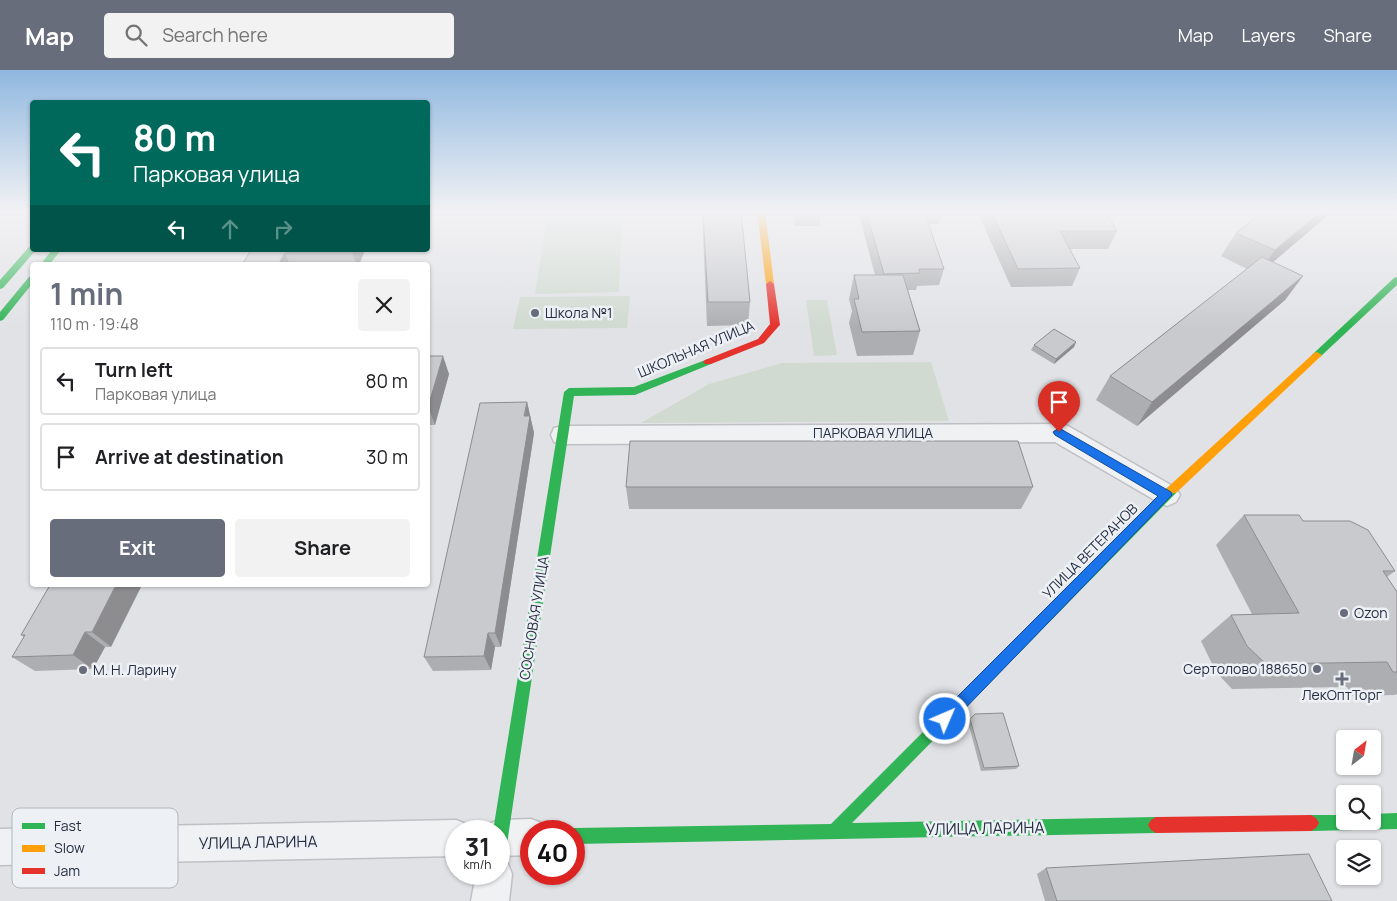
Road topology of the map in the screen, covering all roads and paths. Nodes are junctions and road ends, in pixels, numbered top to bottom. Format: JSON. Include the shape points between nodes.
{"nodes":[{"id":1,"x":766,"y":250,"type":"edge"},
{"id":2,"x":30,"y":251,"type":"edge"},
{"id":3,"x":55,"y":252,"type":"edge"},
{"id":4,"x":47,"y":262,"type":"edge"},
{"id":5,"x":1397,"y":280,"type":"edge"},
{"id":6,"x":30,"y":281,"type":"edge"},
{"id":7,"x":0,"y":286,"type":"edge"},
{"id":8,"x":0,"y":318,"type":"edge"},
{"id":9,"x":570,"y":392,"type":"joint"},
{"id":10,"x":563,"y":435,"type":"junction"},
{"id":11,"x":1167,"y":495,"type":"junction"},
{"id":12,"x":510,"y":820,"type":"edge"},
{"id":13,"x":1397,"y":821,"type":"edge"},
{"id":14,"x":834,"y":831,"type":"junction"},
{"id":15,"x":585,"y":836,"type":"edge"},
{"id":16,"x":445,"y":838,"type":"edge"},
{"id":17,"x":178,"y":843,"type":"edge"},
{"id":18,"x":492,"y":885,"type":"edge"},
{"id":19,"x":490,"y":901,"type":"edge"}],
"edges":[{"from":1,"to":9,"type":"street","name":"ШКОЛЬНАЯ УЛИЦА","via":[[775,326],[762,341],[635,391]]},
{"from":2,"to":7,"type":"street"},
{"from":3,"to":4,"type":"street"},
{"from":5,"to":11,"type":"street","name":"УЛИЦА ВЕТЕРАНОВ"},
{"from":6,"to":8,"type":"street"},
{"from":9,"to":10,"type":"street","name":"СОСНОВАЯ УЛИЦА"},
{"from":10,"to":11,"type":"street","name":"ПАРКОВАЯ УЛИЦА","via":[[1059,432]]},
{"from":10,"to":12,"type":"street","name":"СОСНОВАЯ УЛИЦА"},
{"from":11,"to":14,"type":"street","name":"УЛИЦА ВЕТЕРАНОВ"},
{"from":13,"to":14,"type":"street","name":"УЛИЦА ЛАРИНА"},
{"from":14,"to":15,"type":"street","name":"УЛИЦА ЛАРИНА"},
{"from":16,"to":17,"type":"street","name":"УЛИЦА ЛАРИНА"},
{"from":18,"to":19,"type":"street"}]}
